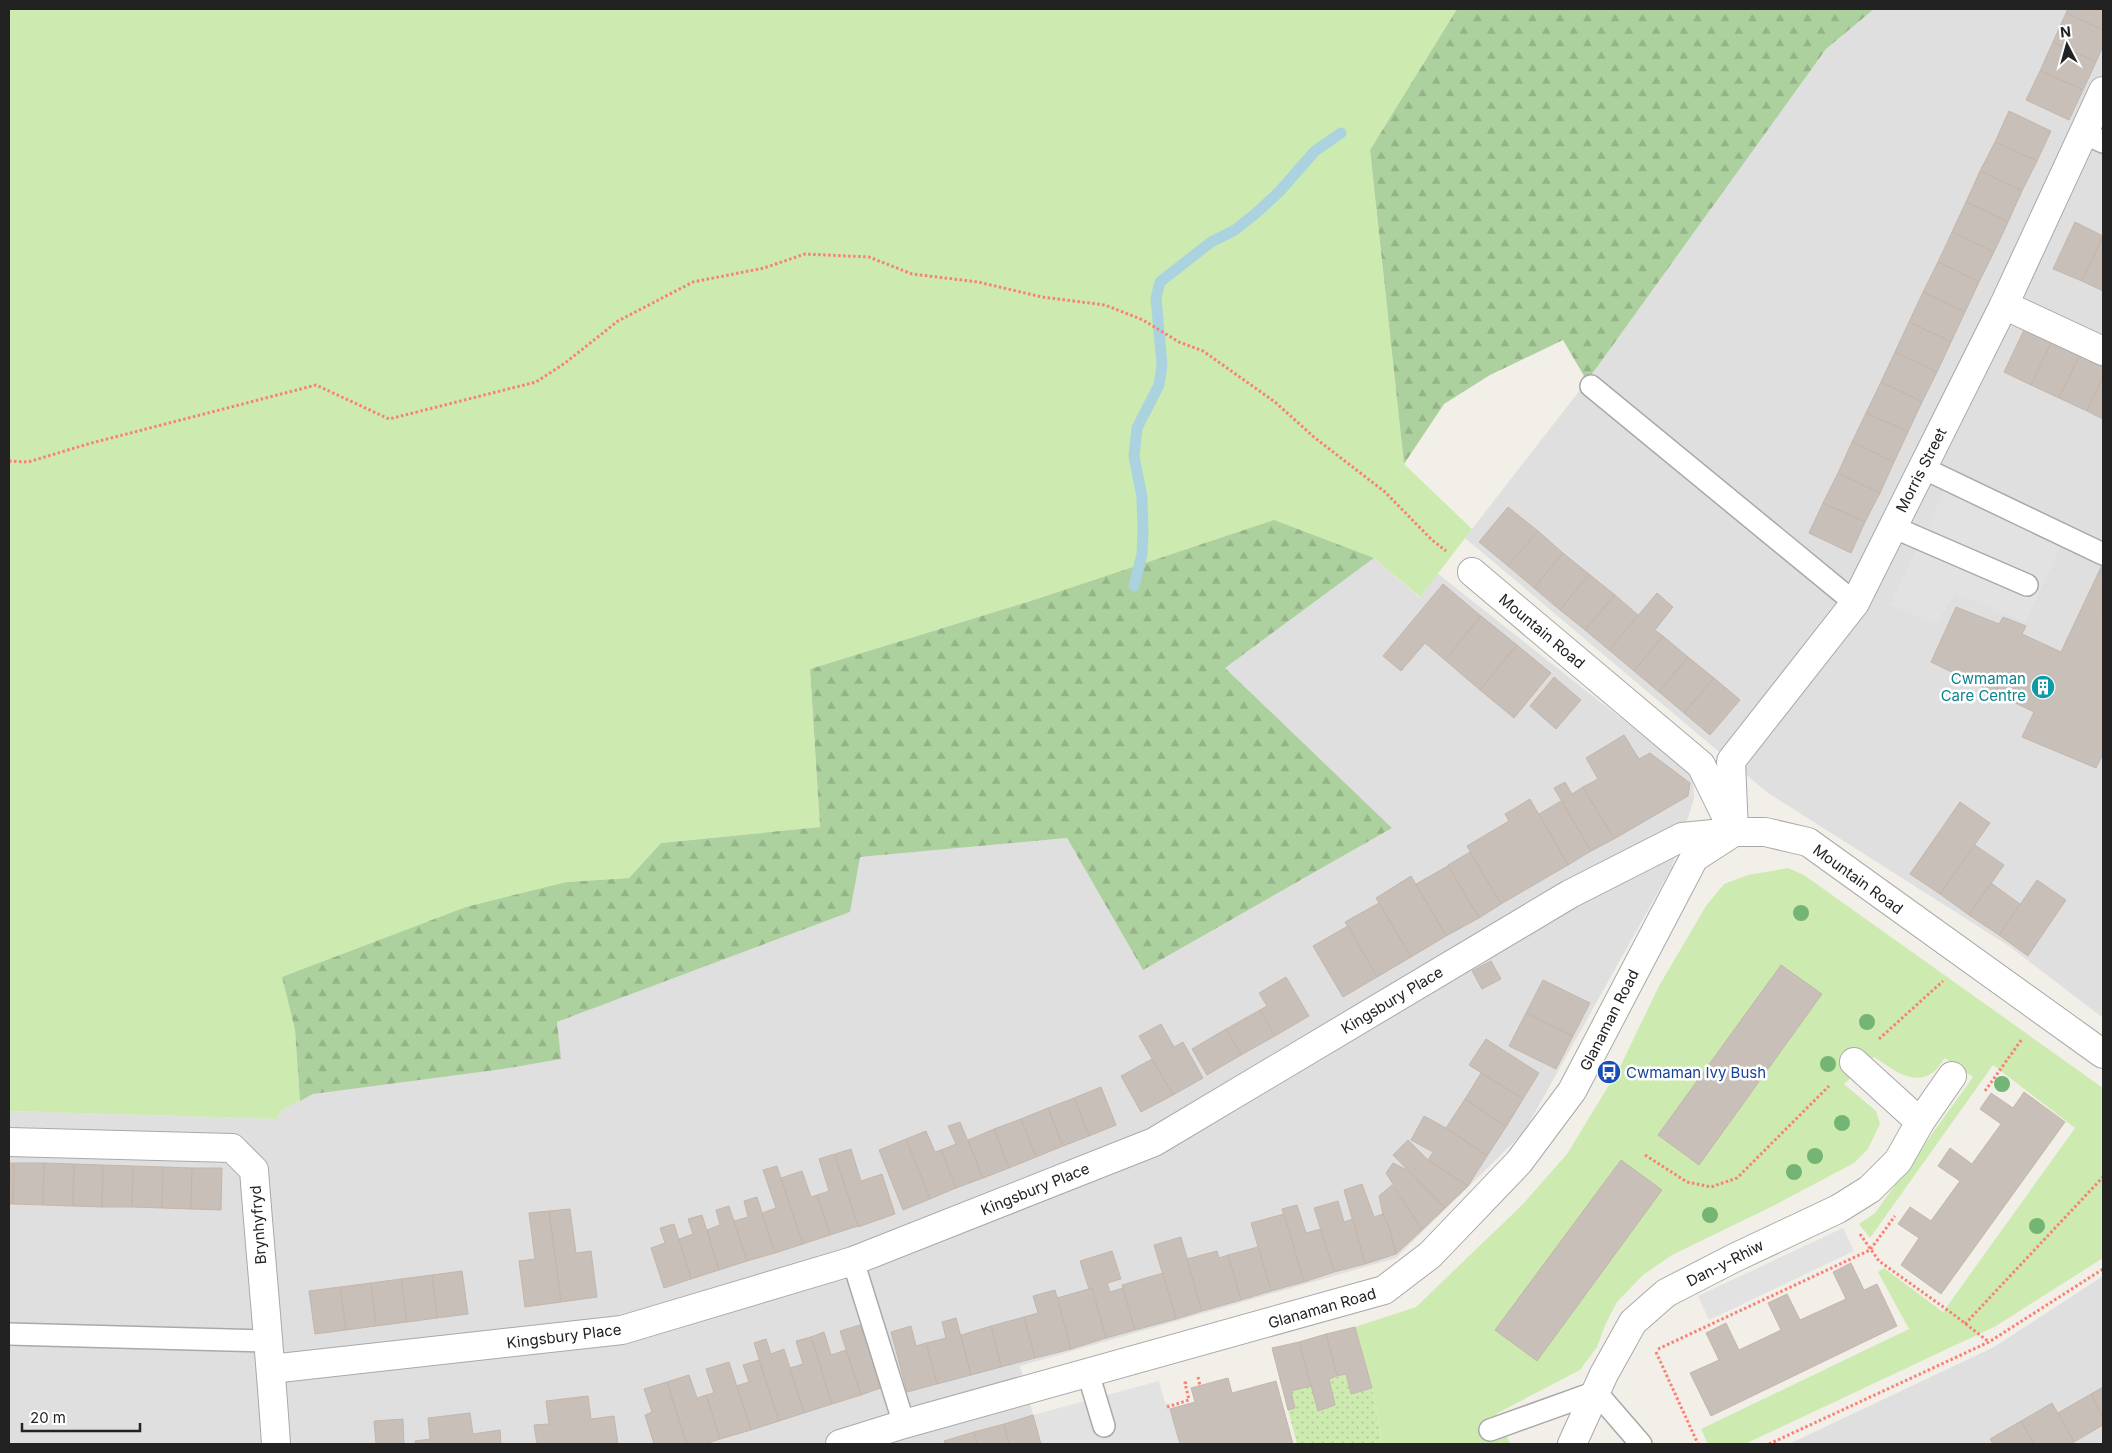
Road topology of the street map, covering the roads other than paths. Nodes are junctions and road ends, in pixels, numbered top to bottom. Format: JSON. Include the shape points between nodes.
{"nodes":[{"id":1,"x":2103,"y":91,"type":"edge"},
{"id":2,"x":2093,"y":138,"type":"edge"},
{"id":3,"x":2004,"y":304,"type":"junction"},
{"id":4,"x":2103,"y":352,"type":"edge"},
{"id":5,"x":1591,"y":386,"type":"dead end"},
{"id":6,"x":1923,"y":468,"type":"junction"},
{"id":7,"x":1893,"y":527,"type":"junction"},
{"id":8,"x":2103,"y":554,"type":"edge"},
{"id":9,"x":1472,"y":572,"type":"road end"},
{"id":10,"x":2027,"y":585,"type":"dead end"},
{"id":11,"x":1855,"y":603,"type":"junction"},
{"id":12,"x":1734,"y":832,"type":"junction"},
{"id":13,"x":2103,"y":1054,"type":"edge"},
{"id":14,"x":1854,"y":1062,"type":"road end"},
{"id":15,"x":1952,"y":1076,"type":"dead end"},
{"id":16,"x":1920,"y":1122,"type":"junction"},
{"id":17,"x":9,"y":1142,"type":"edge"},
{"id":18,"x":853,"y":1261,"type":"junction"},
{"id":19,"x":9,"y":1334,"type":"edge"},
{"id":20,"x":267,"y":1341,"type":"junction"},
{"id":21,"x":271,"y":1369,"type":"junction"},
{"id":22,"x":1088,"y":1373,"type":"junction"},
{"id":23,"x":1596,"y":1392,"type":"junction"},
{"id":24,"x":904,"y":1424,"type":"junction"},
{"id":25,"x":1104,"y":1426,"type":"dead end"},
{"id":26,"x":1490,"y":1430,"type":"dead end"},
{"id":27,"x":276,"y":1444,"type":"edge"},
{"id":28,"x":840,"y":1444,"type":"edge"},
{"id":29,"x":1572,"y":1444,"type":"edge"},
{"id":30,"x":1642,"y":1444,"type":"edge"}],
"edges":[{"from":1,"to":2,"type":"street","name":"Morris Street"},
{"from":2,"to":3,"type":"street","name":"Morris Street"},
{"from":3,"to":4,"type":"street"},
{"from":3,"to":6,"type":"street","name":"Morris Street"},
{"from":5,"to":11,"type":"lane"},
{"from":6,"to":7,"type":"street","name":"Morris Street"},
{"from":6,"to":8,"type":"lane"},
{"from":7,"to":10,"type":"lane"},
{"from":7,"to":11,"type":"street","name":"Morris Street"},
{"from":9,"to":12,"type":"street","name":"Mountain Road","via":[[1701,765]]},
{"from":11,"to":12,"type":"street","name":"Morris Street","via":[[1731,761]]},
{"from":12,"to":13,"type":"street","name":"Mountain Road","via":[[1765,832],[1808,842]]},
{"from":12,"to":18,"type":"street","name":"Kingsbury Place","via":[[1682,837],[1570,894],[1154,1142]]},
{"from":12,"to":22,"type":"street","name":"Glanaman Road","via":[[1694,858],[1572,1091],[1519,1162],[1430,1255],[1384,1290]]},
{"from":14,"to":16,"type":"street"},
{"from":15,"to":16,"type":"street","name":"Dan-y-Rhiw"},
{"from":16,"to":23,"type":"street","name":"Dan-y-Rhiw","via":[[1898,1161],[1870,1188],[1843,1206],[1666,1293],[1633,1322]]},
{"from":17,"to":20,"type":"street","name":"Brynhyfryd","via":[[232,1148],[254,1170]]},
{"from":18,"to":21,"type":"street","name":"Kingsbury Place","via":[[622,1330]]},
{"from":18,"to":24,"type":"lane"},
{"from":19,"to":20,"type":"lane"},
{"from":20,"to":21,"type":"street","name":"Brynhyfryd"},
{"from":21,"to":27,"type":"street","name":"Brynhyfryd"},
{"from":22,"to":24,"type":"street","name":"Glanaman Road"},
{"from":22,"to":25,"type":"lane"},
{"from":23,"to":26,"type":"lane"},
{"from":23,"to":29,"type":"street","name":"Dan-y-Rhiw"},
{"from":23,"to":30,"type":"lane"},
{"from":24,"to":28,"type":"street","name":"Glanaman Road"}]}
